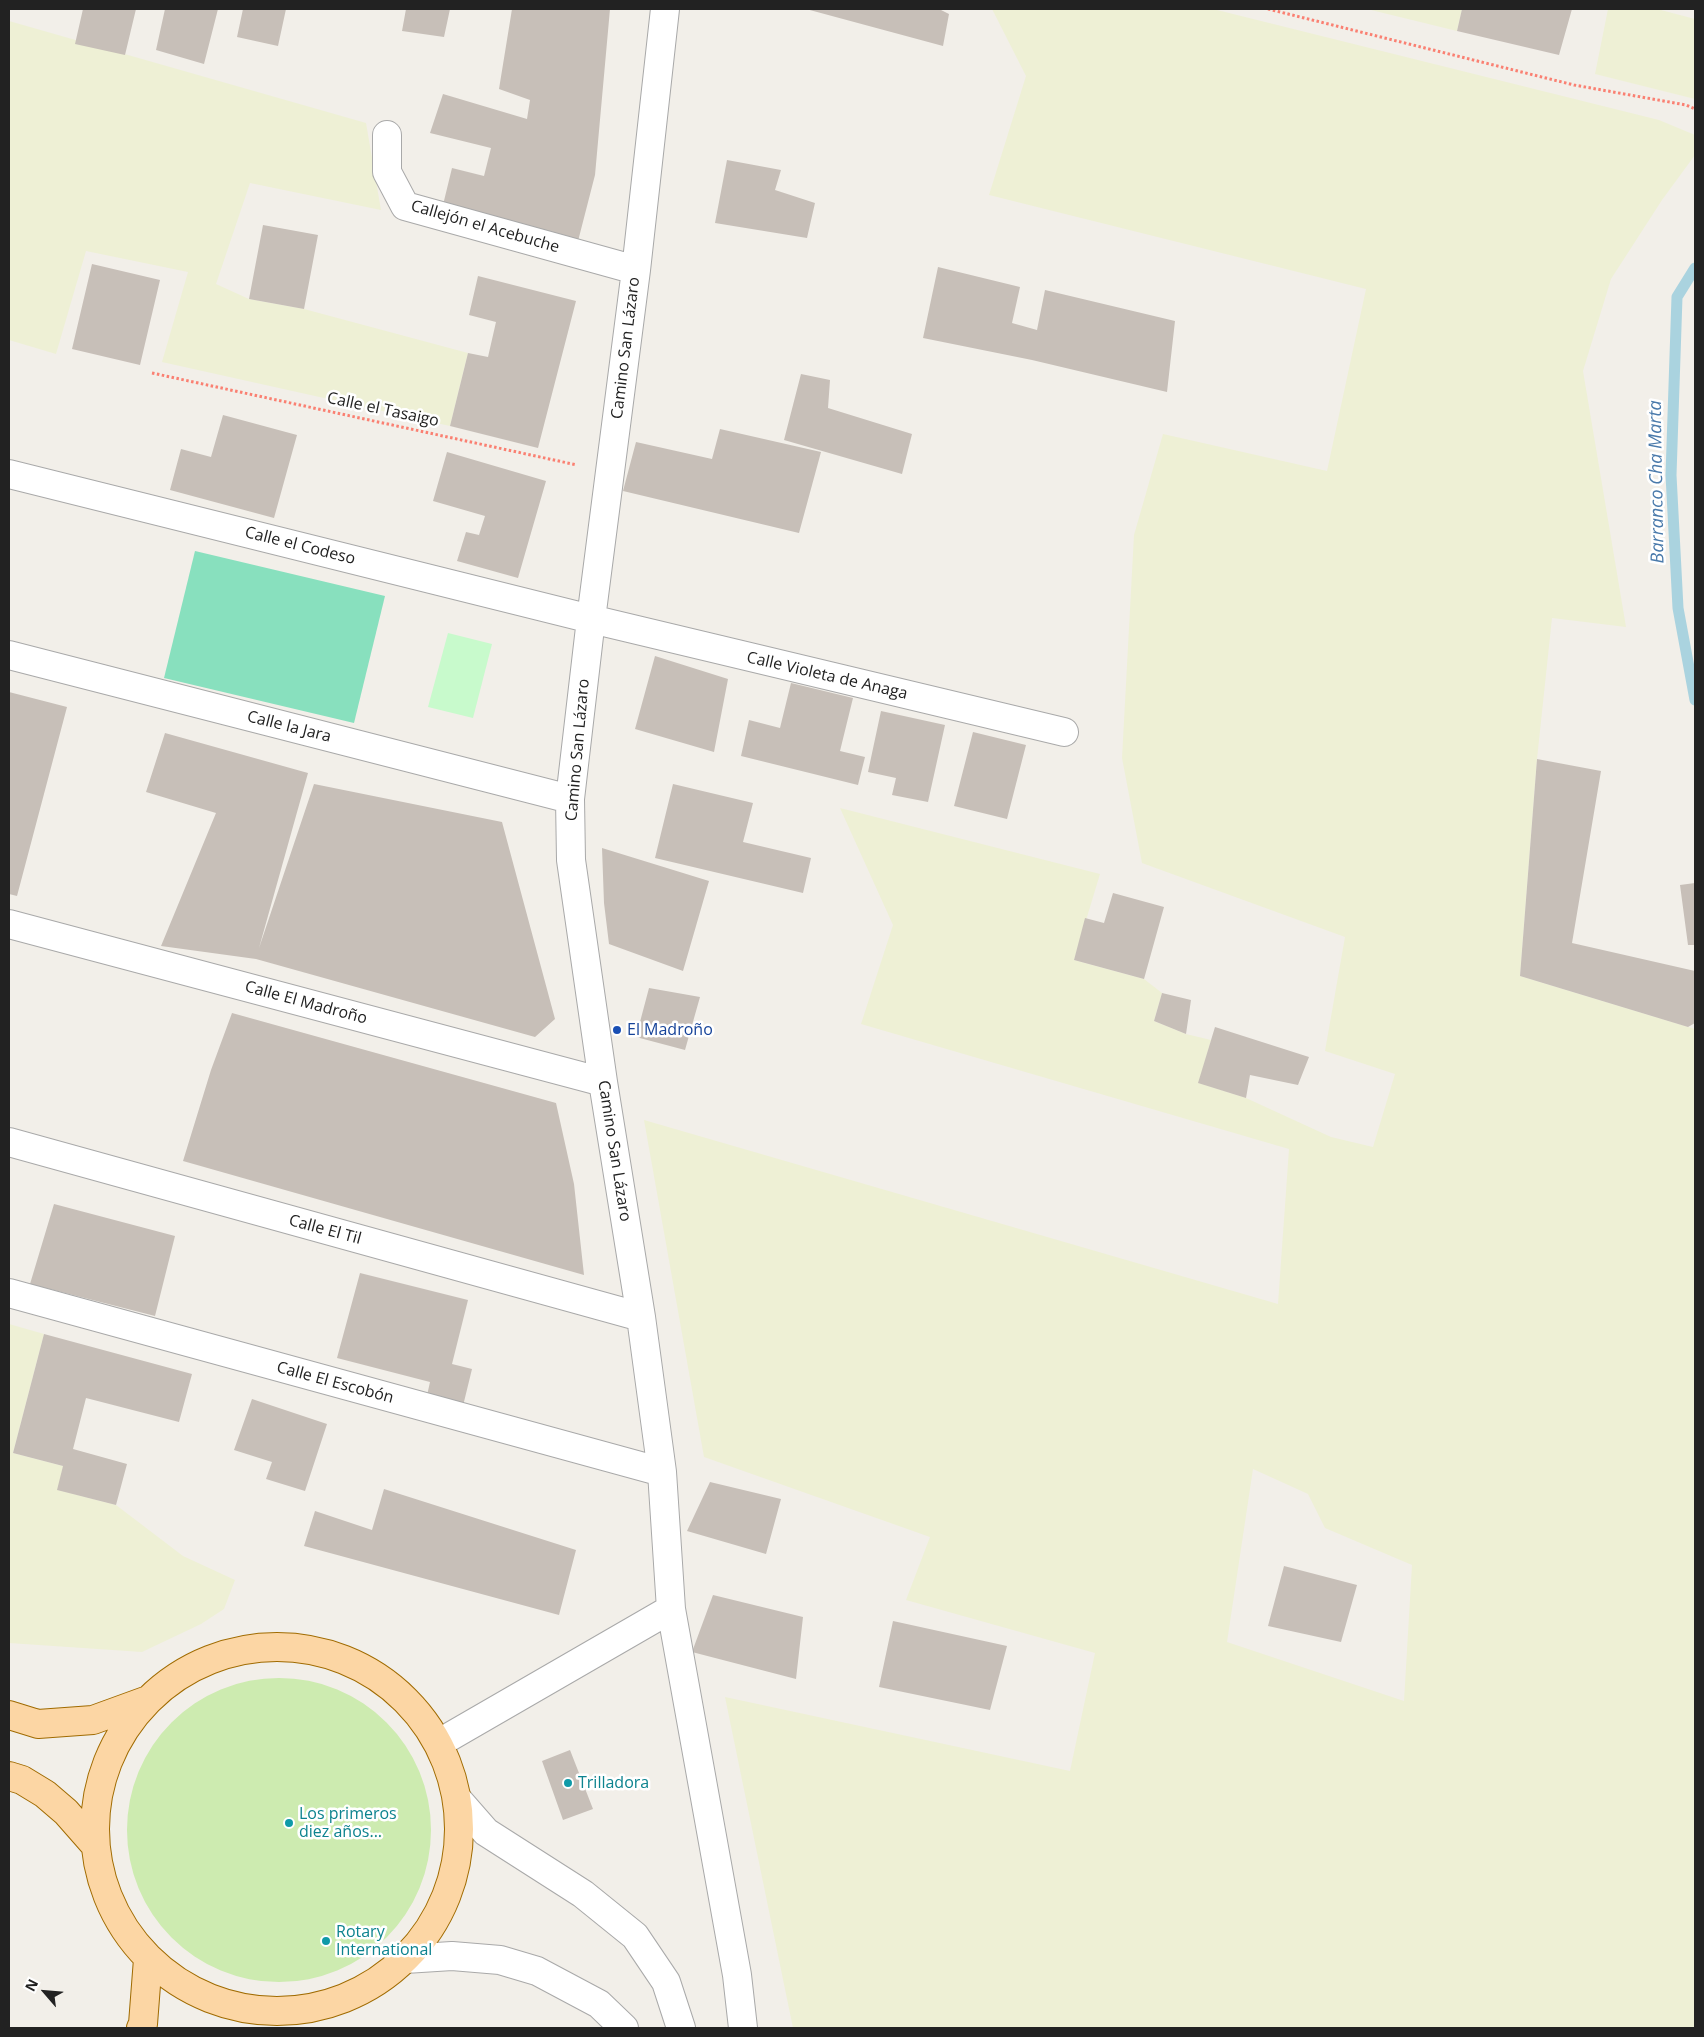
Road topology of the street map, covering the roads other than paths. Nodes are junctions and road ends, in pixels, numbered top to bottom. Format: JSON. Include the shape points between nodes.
{"nodes":[{"id":1,"x":665,"y":9,"type":"edge"},
{"id":2,"x":387,"y":136,"type":"dead end"},
{"id":3,"x":636,"y":270,"type":"junction"},
{"id":4,"x":9,"y":474,"type":"edge"},
{"id":5,"x":591,"y":619,"type":"junction"},
{"id":6,"x":9,"y":655,"type":"edge"},
{"id":7,"x":1064,"y":732,"type":"dead end"},
{"id":8,"x":570,"y":799,"type":"junction"},
{"id":9,"x":9,"y":924,"type":"edge"},
{"id":10,"x":603,"y":1082,"type":"junction"},
{"id":11,"x":9,"y":1142,"type":"edge"},
{"id":12,"x":9,"y":1294,"type":"edge"},
{"id":13,"x":641,"y":1317,"type":"junction"},
{"id":14,"x":662,"y":1472,"type":"junction"},
{"id":15,"x":671,"y":1609,"type":"junction"},
{"id":16,"x":148,"y":1700,"type":"junction"},
{"id":17,"x":9,"y":1715,"type":"edge"},
{"id":18,"x":439,"y":1744,"type":"junction"},
{"id":19,"x":9,"y":1776,"type":"edge"},
{"id":20,"x":458,"y":1800,"type":"junction"},
{"id":21,"x":95,"y":1845,"type":"junction"},
{"id":22,"x":148,"y":1959,"type":"junction"},
{"id":23,"x":405,"y":1959,"type":"junction"},
{"id":24,"x":284,"y":2020,"type":"edge"},
{"id":25,"x":141,"y":2028,"type":"edge"},
{"id":26,"x":624,"y":2028,"type":"edge"},
{"id":27,"x":681,"y":2028,"type":"edge"},
{"id":28,"x":742,"y":2028,"type":"edge"}],
"edges":[{"from":1,"to":3,"type":"street","name":"Camino San Lázaro"},
{"from":2,"to":3,"type":"street","name":"Callejón el Acebuche","via":[[387,172],[405,206]]},
{"from":3,"to":5,"type":"street","name":"Camino San Lázaro"},
{"from":4,"to":5,"type":"street","name":"Calle el Codeso"},
{"from":5,"to":7,"type":"street","name":"Calle Violeta de Anaga"},
{"from":5,"to":8,"type":"street","name":"Camino San Lázaro"},
{"from":6,"to":8,"type":"street","name":"Calle la Jara"},
{"from":8,"to":10,"type":"street","name":"Camino San Lázaro","via":[[571,860]]},
{"from":9,"to":10,"type":"street","name":"Calle El Madroño"},
{"from":10,"to":13,"type":"street","name":"Camino San Lázaro"},
{"from":11,"to":13,"type":"street","name":"Calle El Til"},
{"from":12,"to":14,"type":"street","name":"Calle El Escobón"},
{"from":13,"to":14,"type":"street","name":"Camino San Lázaro"},
{"from":14,"to":15,"type":"street","name":"Camino San Lázaro"},
{"from":15,"to":18,"type":"street"},
{"from":15,"to":28,"type":"street","name":"Camino San Lázaro","via":[[737,1976]]},
{"from":16,"to":17,"type":"main road","via":[[93,1720],[38,1724]]},
{"from":16,"to":18,"type":"main road","via":[[187,1670],[232,1652],[280,1646],[319,1651],[373,1673],[411,1703]]},
{"from":16,"to":21,"type":"main road","via":[[123,1731],[106,1767],[96,1806]]},
{"from":18,"to":20,"type":"main road","via":[[451,1771]]},
{"from":19,"to":21,"type":"main road","via":[[45,1794]]},
{"from":20,"to":23,"type":"main road","via":[[457,1858],[439,1913]]},
{"from":20,"to":27,"type":"street","via":[[486,1832],[583,1894],[635,1936],[666,1982]]},
{"from":21,"to":22,"type":"main road","via":[[104,1887],[121,1926]]},
{"from":22,"to":24,"type":"main road","via":[[179,1983],[214,2001]]},
{"from":22,"to":25,"type":"main road"},
{"from":23,"to":24,"type":"main road","via":[[372,1985],[334,2003]]},
{"from":23,"to":26,"type":"street","via":[[452,1956],[500,1960],[537,1970],[600,2004]]}]}
